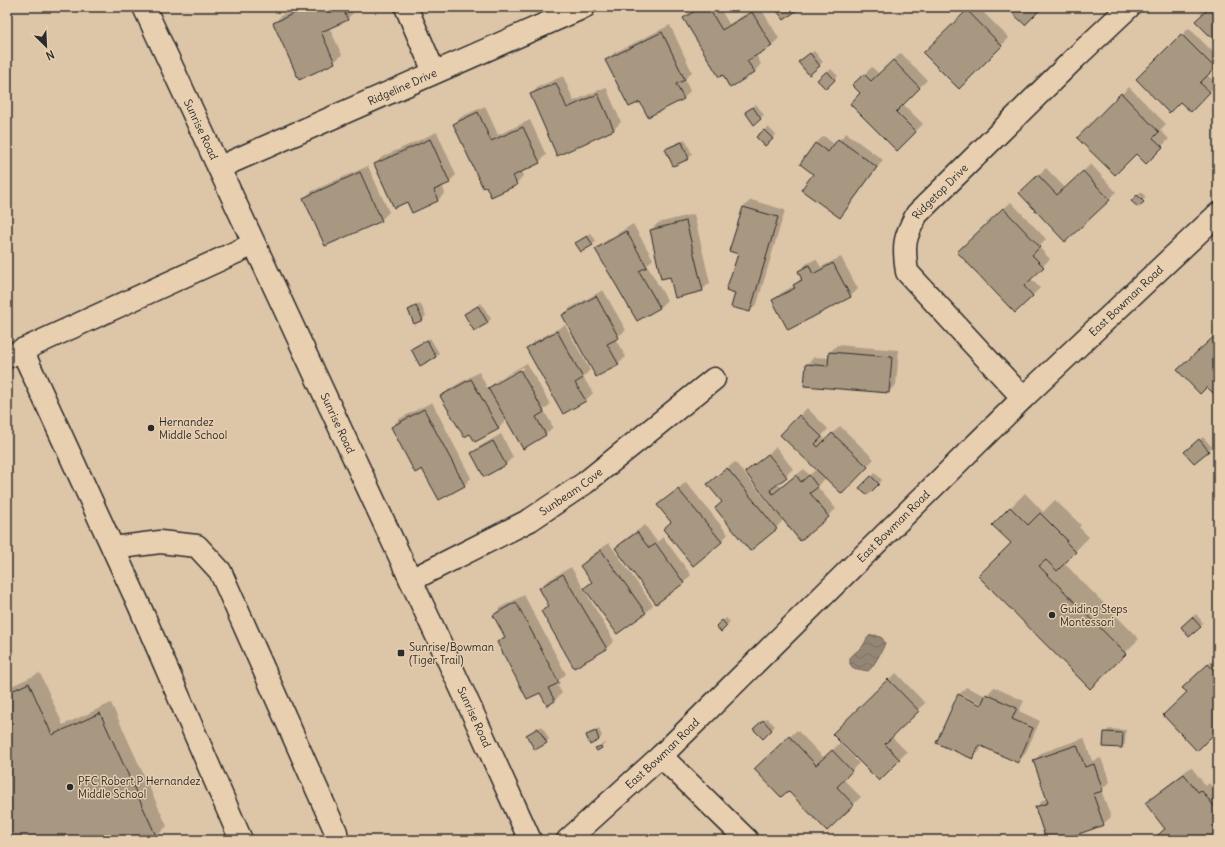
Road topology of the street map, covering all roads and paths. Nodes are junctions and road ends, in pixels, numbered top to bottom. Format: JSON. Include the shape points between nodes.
{"nodes":[{"id":1,"x":144,"y":7,"type":"edge"},
{"id":2,"x":406,"y":7,"type":"edge"},
{"id":3,"x":584,"y":7,"type":"edge"},
{"id":4,"x":1129,"y":7,"type":"edge"},
{"id":5,"x":434,"y":72,"type":"junction"},
{"id":6,"x":220,"y":167,"type":"junction"},
{"id":7,"x":1217,"y":216,"type":"edge"},
{"id":8,"x":254,"y":244,"type":"junction"},
{"id":9,"x":15,"y":354,"type":"edge"},
{"id":10,"x":714,"y":379,"type":"dead end"},
{"id":11,"x":1023,"y":398,"type":"junction"},
{"id":12,"x":113,"y":548,"type":"junction"},
{"id":13,"x":411,"y":580,"type":"junction"},
{"id":14,"x":661,"y":756,"type":"junction"},
{"id":15,"x":241,"y":840,"type":"edge"},
{"id":16,"x":337,"y":840,"type":"edge"},
{"id":17,"x":530,"y":840,"type":"edge"},
{"id":18,"x":568,"y":840,"type":"edge"},
{"id":19,"x":747,"y":840,"type":"edge"}],
"edges":[{"from":1,"to":6,"type":"street","name":"Sunrise Road"},
{"from":2,"to":5,"type":"street"},
{"from":3,"to":5,"type":"street","name":"Ridgeline Drive"},
{"from":4,"to":11,"type":"street","name":"Ridgetop Drive","via":[[917,214],[908,232],[904,251],[907,272]]},
{"from":5,"to":6,"type":"street","name":"Ridgeline Drive"},
{"from":6,"to":8,"type":"street","name":"Sunrise Road"},
{"from":7,"to":11,"type":"street","name":"East Bowman Road"},
{"from":8,"to":9,"type":"street"},
{"from":8,"to":13,"type":"street","name":"Sunrise Road"},
{"from":9,"to":12,"type":"street"},
{"from":10,"to":13,"type":"street","name":"Sunbeam Cove","via":[[585,483],[530,520]]},
{"from":11,"to":14,"type":"street","name":"East Bowman Road"},
{"from":12,"to":15,"type":"street"},
{"from":12,"to":16,"type":"street","via":[[160,542],[197,546],[220,570],[336,832]]},
{"from":13,"to":17,"type":"street","name":"Sunrise Road"},
{"from":14,"to":18,"type":"street","name":"East Bowman Road"},
{"from":14,"to":19,"type":"street"}]}
